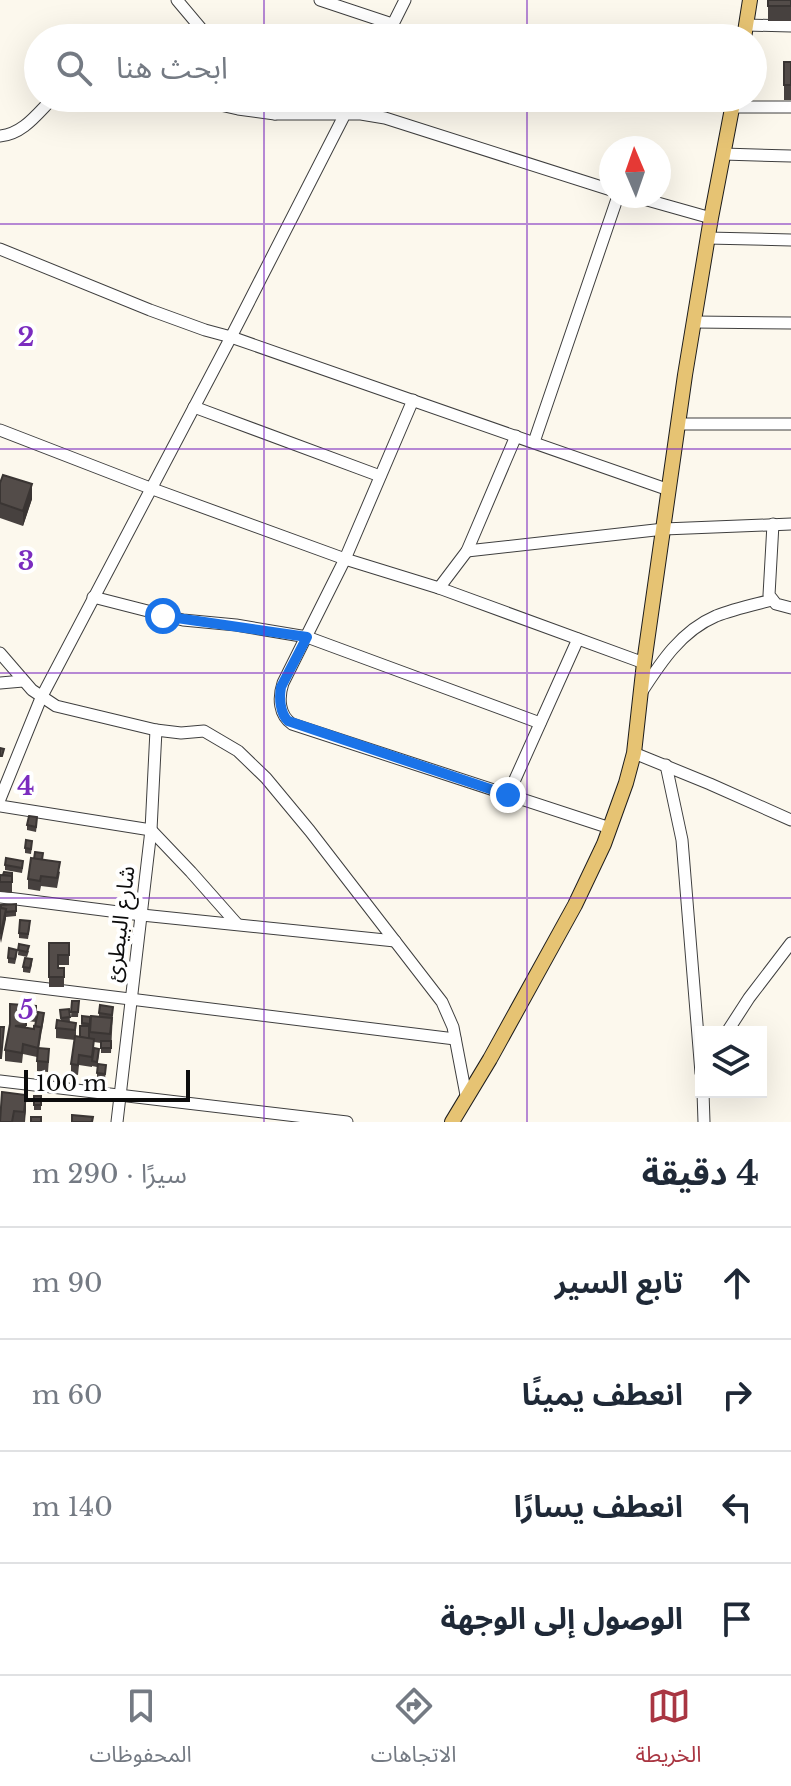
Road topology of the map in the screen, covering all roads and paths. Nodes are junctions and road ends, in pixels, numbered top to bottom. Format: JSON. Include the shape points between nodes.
{"nodes":[{"id":1,"x":177,"y":0,"type":"edge"},
{"id":2,"x":193,"y":0,"type":"edge"},
{"id":3,"x":320,"y":0,"type":"edge"},
{"id":4,"x":405,"y":0,"type":"edge"},
{"id":5,"x":750,"y":0,"type":"edge"},
{"id":6,"x":186,"y":12,"type":"junction"},
{"id":7,"x":197,"y":24,"type":"edge"},
{"id":8,"x":392,"y":24,"type":"joint"},
{"id":9,"x":746,"y":24,"type":"edge"},
{"id":10,"x":791,"y":26,"type":"edge"},
{"id":11,"x":767,"y":29,"type":"edge"},
{"id":12,"x":767,"y":105,"type":"edge"},
{"id":13,"x":791,"y":107,"type":"edge"},
{"id":14,"x":39,"y":112,"type":"edge"},
{"id":15,"x":260,"y":112,"type":"edge"},
{"id":16,"x":731,"y":112,"type":"edge"},
{"id":17,"x":275,"y":114,"type":"joint"},
{"id":18,"x":345,"y":114,"type":"junction"},
{"id":19,"x":0,"y":136,"type":"edge"},
{"id":20,"x":723,"y":154,"type":"junction"},
{"id":21,"x":791,"y":156,"type":"edge"},
{"id":22,"x":599,"y":186,"type":"edge"},
{"id":23,"x":671,"y":207,"type":"edge"},
{"id":24,"x":614,"y":208,"type":"edge"},
{"id":25,"x":711,"y":218,"type":"junction"},
{"id":26,"x":707,"y":238,"type":"junction"},
{"id":27,"x":791,"y":240,"type":"edge"},
{"id":28,"x":0,"y":249,"type":"edge"},
{"id":29,"x":694,"y":322,"type":"junction"},
{"id":30,"x":791,"y":323,"type":"edge"},
{"id":31,"x":231,"y":337,"type":"junction"},
{"id":32,"x":413,"y":400,"type":"junction"},
{"id":33,"x":194,"y":407,"type":"junction"},
{"id":34,"x":679,"y":424,"type":"junction"},
{"id":35,"x":791,"y":424,"type":"edge"},
{"id":36,"x":0,"y":430,"type":"edge"},
{"id":37,"x":516,"y":436,"type":"junction"},
{"id":38,"x":534,"y":442,"type":"junction"},
{"id":39,"x":380,"y":476,"type":"junction"},
{"id":40,"x":150,"y":488,"type":"junction"},
{"id":41,"x":669,"y":490,"type":"junction"},
{"id":42,"x":773,"y":524,"type":"junction"},
{"id":43,"x":791,"y":524,"type":"edge"},
{"id":44,"x":664,"y":529,"type":"junction"},
{"id":45,"x":467,"y":551,"type":"junction"},
{"id":46,"x":345,"y":559,"type":"junction"},
{"id":47,"x":439,"y":588,"type":"junction"},
{"id":48,"x":93,"y":597,"type":"junction"},
{"id":49,"x":772,"y":600,"type":"junction"},
{"id":50,"x":791,"y":608,"type":"edge"},
{"id":51,"x":307,"y":637,"type":"junction"},
{"id":52,"x":578,"y":639,"type":"junction"},
{"id":53,"x":0,"y":653,"type":"edge"},
{"id":54,"x":644,"y":663,"type":"junction"},
{"id":55,"x":23,"y":681,"type":"junction"},
{"id":56,"x":0,"y":683,"type":"edge"},
{"id":57,"x":640,"y":695,"type":"junction"},
{"id":58,"x":41,"y":698,"type":"junction"},
{"id":59,"x":540,"y":723,"type":"junction"},
{"id":60,"x":156,"y":730,"type":"junction"},
{"id":61,"x":634,"y":753,"type":"junction"},
{"id":62,"x":666,"y":765,"type":"junction"},
{"id":63,"x":5,"y":774,"type":"edge"},
{"id":64,"x":508,"y":795,"type":"junction"},
{"id":65,"x":0,"y":799,"type":"edge"},
{"id":66,"x":0,"y":806,"type":"edge"},
{"id":67,"x":791,"y":820,"type":"edge"},
{"id":68,"x":610,"y":828,"type":"junction"},
{"id":69,"x":151,"y":830,"type":"junction"},
{"id":70,"x":0,"y":897,"type":"edge"},
{"id":71,"x":142,"y":915,"type":"junction"},
{"id":72,"x":237,"y":924,"type":"junction"},
{"id":73,"x":395,"y":941,"type":"junction"},
{"id":74,"x":791,"y":943,"type":"edge"},
{"id":75,"x":0,"y":983,"type":"edge"},
{"id":76,"x":131,"y":999,"type":"junction"},
{"id":77,"x":697,"y":1026,"type":"edge"},
{"id":78,"x":731,"y":1026,"type":"edge"},
{"id":79,"x":455,"y":1039,"type":"junction"},
{"id":80,"x":0,"y":1081,"type":"edge"},
{"id":81,"x":120,"y":1094,"type":"junction"},
{"id":82,"x":466,"y":1095,"type":"junction"},
{"id":83,"x":703,"y":1098,"type":"edge"},
{"id":84,"x":117,"y":1122,"type":"edge"},
{"id":85,"x":347,"y":1122,"type":"edge"},
{"id":86,"x":452,"y":1122,"type":"edge"},
{"id":87,"x":704,"y":1122,"type":"edge"}],
"edges":[{"from":1,"to":6,"type":"street"},
{"from":2,"to":6,"type":"street"},
{"from":3,"to":8,"type":"street"},
{"from":4,"to":8,"type":"street"},
{"from":5,"to":9,"type":"main road"},
{"from":6,"to":7,"type":"street"},
{"from":10,"to":11,"type":"street"},
{"from":12,"to":13,"type":"street"},
{"from":14,"to":19,"type":"street","via":[[14,134]]},
{"from":15,"to":17,"type":"street"},
{"from":16,"to":20,"type":"main road"},
{"from":17,"to":18,"type":"street"},
{"from":18,"to":22,"type":"street","via":[[385,118]]},
{"from":18,"to":31,"type":"street"},
{"from":20,"to":21,"type":"street"},
{"from":20,"to":25,"type":"main road"},
{"from":23,"to":25,"type":"street"},
{"from":24,"to":38,"type":"street"},
{"from":25,"to":26,"type":"main road"},
{"from":26,"to":27,"type":"street"},
{"from":26,"to":29,"type":"main road"},
{"from":28,"to":31,"type":"street"},
{"from":29,"to":30,"type":"street"},
{"from":29,"to":34,"type":"main road"},
{"from":31,"to":32,"type":"street"},
{"from":31,"to":33,"type":"street"},
{"from":32,"to":37,"type":"street"},
{"from":32,"to":39,"type":"street"},
{"from":33,"to":39,"type":"street"},
{"from":33,"to":40,"type":"street"},
{"from":34,"to":35,"type":"street"},
{"from":34,"to":41,"type":"main road"},
{"from":36,"to":40,"type":"street"},
{"from":37,"to":38,"type":"street"},
{"from":37,"to":45,"type":"street"},
{"from":38,"to":41,"type":"street"},
{"from":39,"to":46,"type":"street"},
{"from":40,"to":46,"type":"street"},
{"from":40,"to":48,"type":"street"},
{"from":41,"to":44,"type":"main road"},
{"from":42,"to":43,"type":"street"},
{"from":42,"to":44,"type":"street"},
{"from":42,"to":49,"type":"street","via":[[768,588]]},
{"from":44,"to":45,"type":"street"},
{"from":44,"to":54,"type":"main road"},
{"from":45,"to":47,"type":"street"},
{"from":46,"to":47,"type":"street"},
{"from":46,"to":51,"type":"street"},
{"from":47,"to":52,"type":"street"},
{"from":48,"to":51,"type":"street","via":[[183,620]]},
{"from":48,"to":58,"type":"street"},
{"from":49,"to":50,"type":"street"},
{"from":49,"to":57,"type":"street","via":[[697,627],[665,657]]},
{"from":51,"to":59,"type":"street"},
{"from":51,"to":64,"type":"street","via":[[281,687],[288,721]]},
{"from":52,"to":54,"type":"street"},
{"from":52,"to":59,"type":"street"},
{"from":53,"to":55,"type":"street"},
{"from":54,"to":57,"type":"main road"},
{"from":55,"to":56,"type":"street"},
{"from":55,"to":58,"type":"street"},
{"from":57,"to":61,"type":"main road"},
{"from":58,"to":60,"type":"street","via":[[64,709]]},
{"from":58,"to":63,"type":"street"},
{"from":59,"to":64,"type":"street"},
{"from":60,"to":69,"type":"street","name":"شارع البيطرئ"},
{"from":60,"to":73,"type":"street","via":[[204,731],[238,751],[310,831]]},
{"from":61,"to":62,"type":"street"},
{"from":61,"to":68,"type":"main road"},
{"from":62,"to":67,"type":"street"},
{"from":62,"to":77,"type":"street","via":[[682,840]]},
{"from":63,"to":65,"type":"street"},
{"from":64,"to":68,"type":"street"},
{"from":66,"to":69,"type":"street"},
{"from":68,"to":82,"type":"main road","via":[[575,905]]},
{"from":69,"to":71,"type":"street","name":"شارع البيطرئ"},
{"from":69,"to":72,"type":"street"},
{"from":70,"to":71,"type":"street"},
{"from":71,"to":72,"type":"street"},
{"from":71,"to":76,"type":"street","name":"شارع البيطرئ"},
{"from":72,"to":73,"type":"street"},
{"from":73,"to":79,"type":"street","via":[[442,1002]]},
{"from":74,"to":78,"type":"street"},
{"from":75,"to":76,"type":"street"},
{"from":76,"to":79,"type":"street"},
{"from":76,"to":81,"type":"street","name":"شارع البيطرئ"},
{"from":79,"to":82,"type":"street"},
{"from":80,"to":81,"type":"street"},
{"from":81,"to":84,"type":"street","name":"شارع البيطرئ"},
{"from":81,"to":85,"type":"street"},
{"from":82,"to":86,"type":"main road"},
{"from":83,"to":87,"type":"street"}]}
